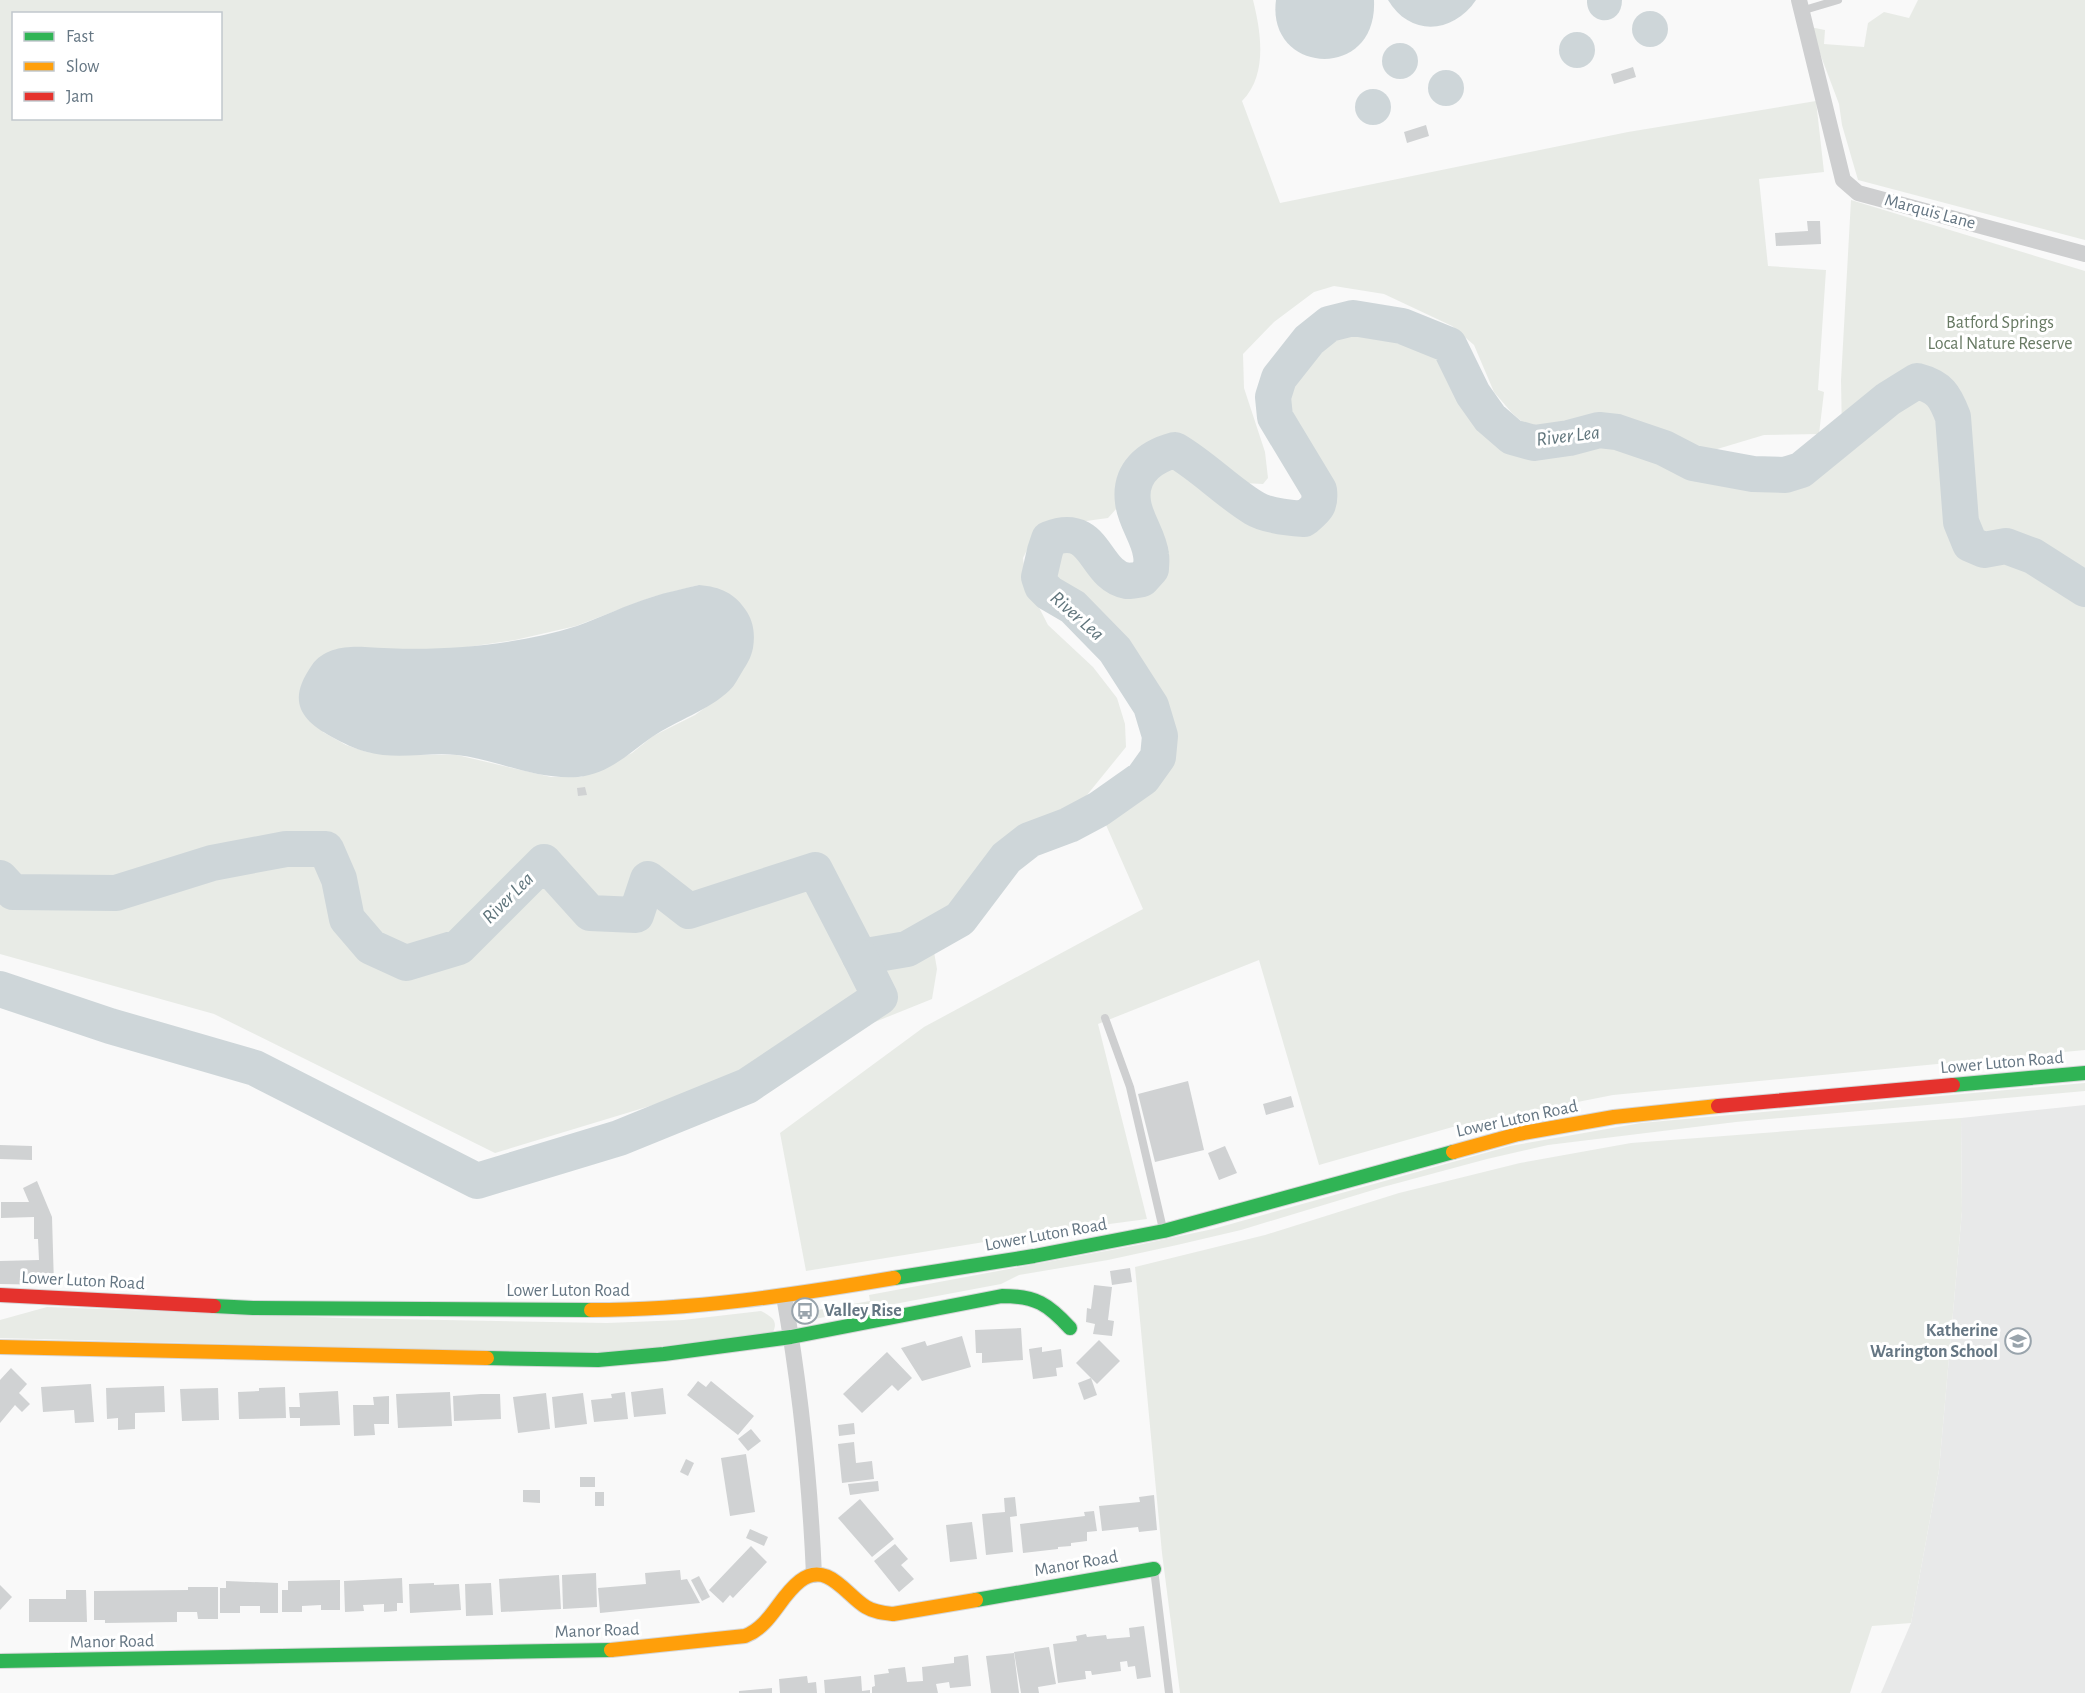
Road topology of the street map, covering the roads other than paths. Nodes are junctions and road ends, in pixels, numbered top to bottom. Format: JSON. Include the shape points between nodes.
{"nodes":[{"id":1,"x":1838,"y":0,"type":"edge"},
{"id":2,"x":1800,"y":5,"type":"edge"},
{"id":3,"x":2085,"y":254,"type":"edge"},
{"id":4,"x":1106,"y":1018,"type":"dead end"},
{"id":5,"x":2085,"y":1073,"type":"edge"},
{"id":6,"x":1164,"y":1231,"type":"junction"},
{"id":7,"x":0,"y":1295,"type":"edge"},
{"id":8,"x":784,"y":1296,"type":"junction"},
{"id":9,"x":1070,"y":1328,"type":"dead end"},
{"id":10,"x":791,"y":1337,"type":"junction"},
{"id":11,"x":0,"y":1347,"type":"edge"},
{"id":12,"x":1154,"y":1569,"type":"joint"},
{"id":13,"x":814,"y":1575,"type":"junction"},
{"id":14,"x":0,"y":1661,"type":"edge"},
{"id":15,"x":1169,"y":1693,"type":"edge"}],
"edges":[{"from":1,"to":2,"type":"lane"},
{"from":2,"to":3,"type":"street","name":"Marquis Lane","via":[[1843,180],[1858,193]]},
{"from":4,"to":6,"type":"lane","via":[[1130,1087]]},
{"from":5,"to":6,"type":"street","name":"Lower Luton Road","via":[[1680,1109],[1518,1134]]},
{"from":6,"to":8,"type":"street","name":"Lower Luton Road"},
{"from":7,"to":8,"type":"street","name":"Lower Luton Road","via":[[253,1308],[612,1310],[705,1306]]},
{"from":8,"to":10,"type":"street"},
{"from":9,"to":10,"type":"street","via":[[1050,1307],[1034,1299],[1002,1296]]},
{"from":10,"to":11,"type":"street","via":[[598,1360]]},
{"from":10,"to":13,"type":"street","via":[[812,1523]]},
{"from":12,"to":13,"type":"street","name":"Manor Road","via":[[893,1614],[876,1612],[835,1581]]},
{"from":12,"to":15,"type":"lane"},
{"from":13,"to":14,"type":"street","name":"Manor Road","via":[[797,1584],[757,1631],[743,1637],[678,1644],[606,1650]]}]}
